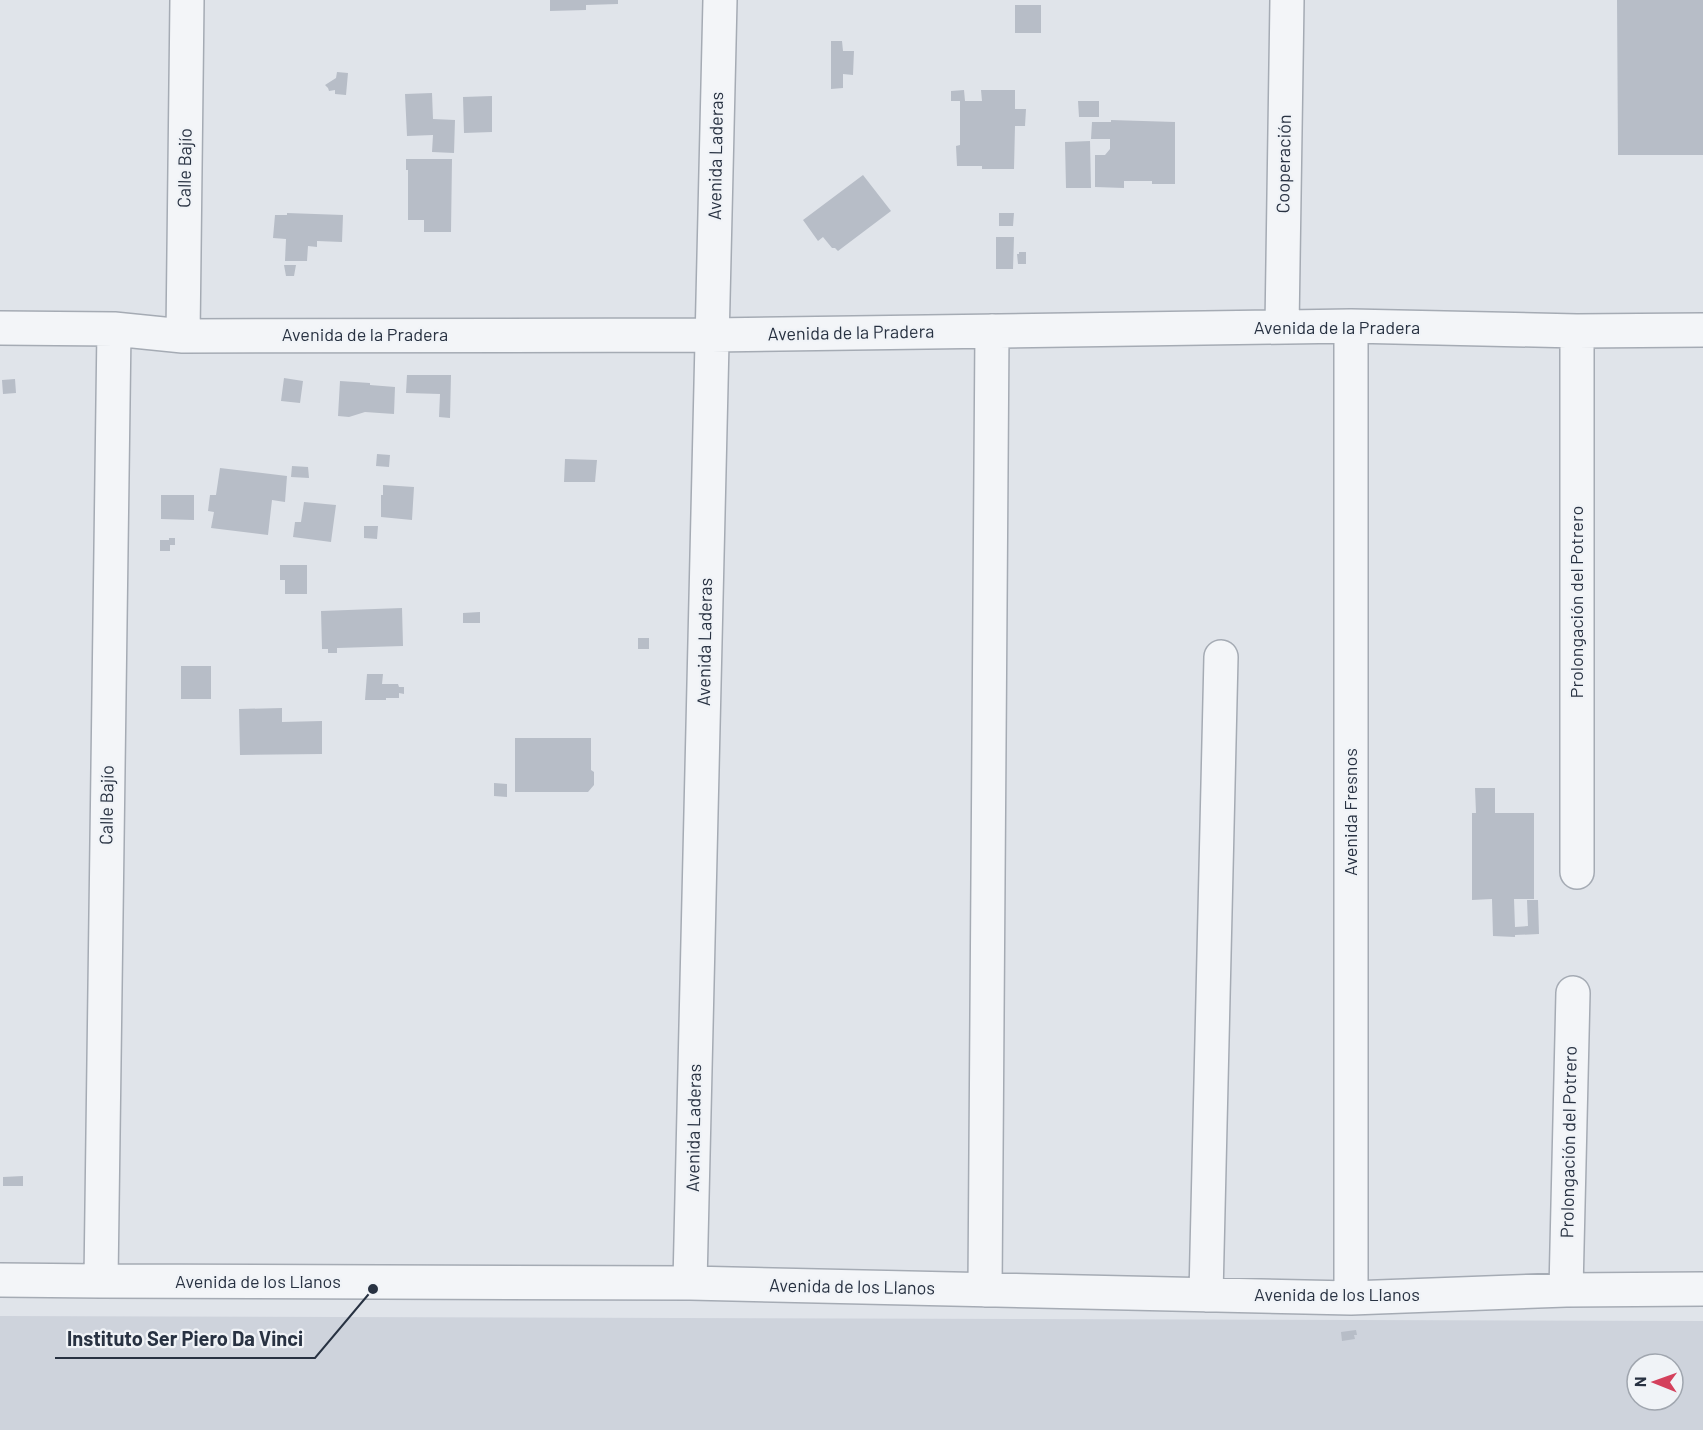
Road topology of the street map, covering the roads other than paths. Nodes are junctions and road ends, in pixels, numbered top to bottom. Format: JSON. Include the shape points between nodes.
{"nodes":[{"id":1,"x":187,"y":0,"type":"edge"},
{"id":2,"x":720,"y":0,"type":"edge"},
{"id":3,"x":1287,"y":0,"type":"edge"},
{"id":4,"x":1351,"y":326,"type":"junction"},
{"id":5,"x":1282,"y":327,"type":"junction"},
{"id":6,"x":0,"y":328,"type":"edge"},
{"id":7,"x":114,"y":328,"type":"junction"},
{"id":8,"x":1703,"y":330,"type":"edge"},
{"id":9,"x":992,"y":331,"type":"junction"},
{"id":10,"x":1577,"y":331,"type":"junction"},
{"id":11,"x":712,"y":335,"type":"junction"},
{"id":12,"x":183,"y":336,"type":"junction"},
{"id":13,"x":1221,"y":657,"type":"dead end"},
{"id":14,"x":1577,"y":872,"type":"dead end"},
{"id":15,"x":1573,"y":993,"type":"dead end"},
{"id":16,"x":0,"y":1280,"type":"edge"},
{"id":17,"x":101,"y":1281,"type":"junction"},
{"id":18,"x":690,"y":1283,"type":"junction"},
{"id":19,"x":1703,"y":1289,"type":"edge"},
{"id":20,"x":985,"y":1290,"type":"junction"},
{"id":21,"x":1566,"y":1290,"type":"junction"},
{"id":22,"x":1206,"y":1294,"type":"junction"},
{"id":23,"x":1351,"y":1298,"type":"junction"}],
"edges":[{"from":1,"to":12,"type":"street","name":"Calle Bajío"},
{"from":2,"to":11,"type":"street","name":"Avenida Laderas"},
{"from":3,"to":5,"type":"street","name":"Cooperación"},
{"from":4,"to":5,"type":"street","name":"Avenida de la Pradera"},
{"from":4,"to":10,"type":"street","name":"Avenida de la Pradera"},
{"from":4,"to":23,"type":"street","name":"Avenida Fresnos"},
{"from":5,"to":9,"type":"street","name":"Avenida de la Pradera"},
{"from":6,"to":7,"type":"street","name":"Avenida de la Pradera"},
{"from":7,"to":12,"type":"street","name":"Avenida de la Pradera"},
{"from":7,"to":17,"type":"street","name":"Calle Bajío"},
{"from":8,"to":10,"type":"street","name":"Avenida de la Pradera"},
{"from":9,"to":11,"type":"street","name":"Avenida de la Pradera"},
{"from":9,"to":20,"type":"street"},
{"from":10,"to":14,"type":"street","name":"Prolongación del Potrero"},
{"from":11,"to":12,"type":"street","name":"Avenida de la Pradera"},
{"from":11,"to":18,"type":"street","name":"Avenida Laderas"},
{"from":13,"to":22,"type":"street"},
{"from":15,"to":21,"type":"street","name":"Prolongación del Potrero"},
{"from":16,"to":17,"type":"street","name":"Avenida de los Llanos"},
{"from":17,"to":18,"type":"street","name":"Avenida de los Llanos"},
{"from":18,"to":20,"type":"street","name":"Avenida de los Llanos"},
{"from":19,"to":21,"type":"street","name":"Avenida de los Llanos"},
{"from":20,"to":22,"type":"street","name":"Avenida de los Llanos"},
{"from":21,"to":23,"type":"street","name":"Avenida de los Llanos"},
{"from":22,"to":23,"type":"street","name":"Avenida de los Llanos"}]}
